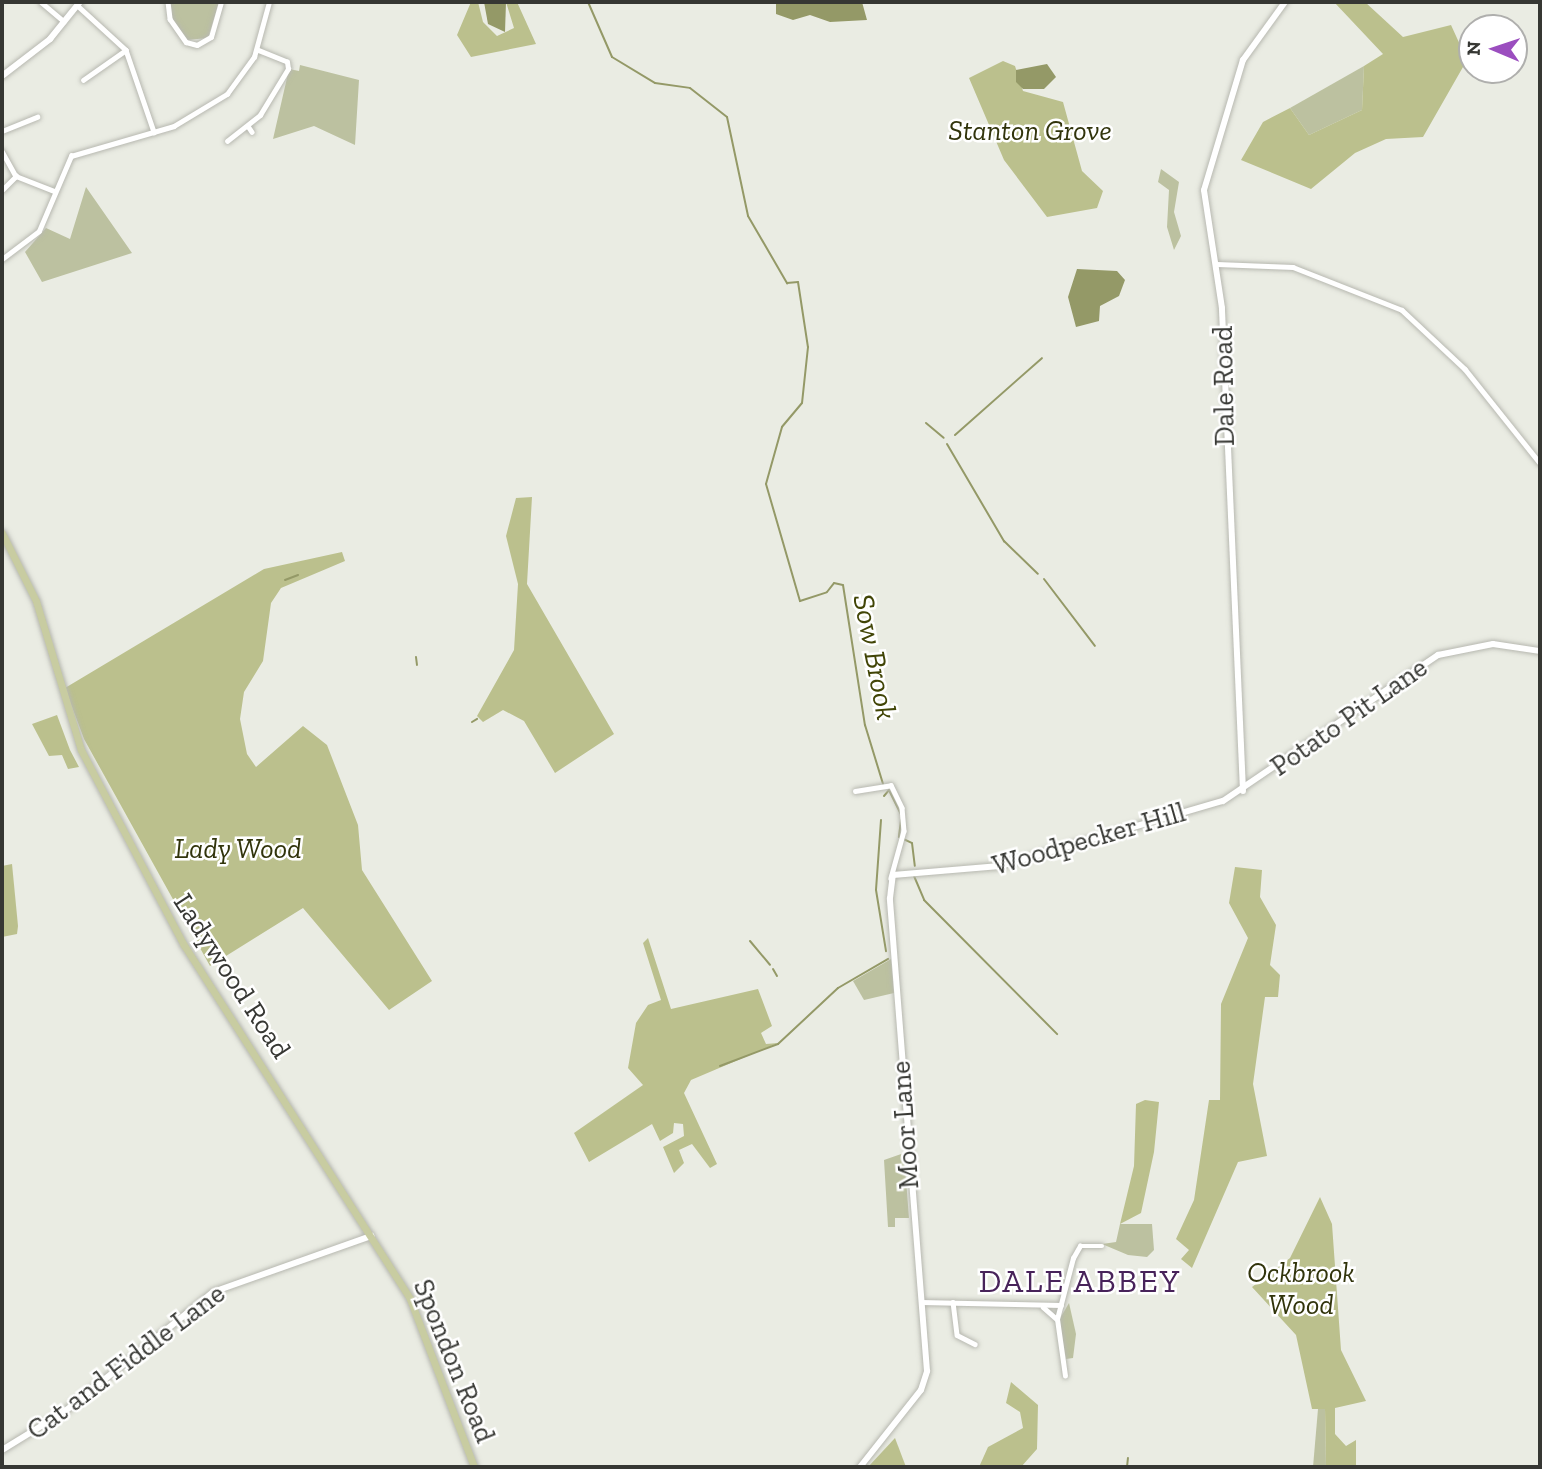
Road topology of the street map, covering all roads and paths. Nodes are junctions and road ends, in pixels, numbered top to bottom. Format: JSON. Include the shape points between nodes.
{"nodes":[{"id":1,"x":41,"y":2,"type":"edge"},
{"id":2,"x":168,"y":2,"type":"edge"},
{"id":3,"x":221,"y":2,"type":"edge"},
{"id":4,"x":269,"y":2,"type":"edge"},
{"id":5,"x":1285,"y":2,"type":"edge"},
{"id":6,"x":79,"y":4,"type":"edge"},
{"id":7,"x":65,"y":22,"type":"junction"},
{"id":8,"x":126,"y":50,"type":"junction"},
{"id":9,"x":257,"y":50,"type":"junction"},
{"id":10,"x":2,"y":76,"type":"edge"},
{"id":11,"x":83,"y":80,"type":"dead end"},
{"id":12,"x":37,"y":117,"type":"dead end"},
{"id":13,"x":248,"y":127,"type":"junction"},
{"id":14,"x":2,"y":131,"type":"edge"},
{"id":15,"x":154,"y":132,"type":"junction"},
{"id":16,"x":252,"y":132,"type":"dead end"},
{"id":17,"x":227,"y":141,"type":"dead end"},
{"id":18,"x":2,"y":151,"type":"edge"},
{"id":19,"x":16,"y":176,"type":"junction"},
{"id":20,"x":2,"y":190,"type":"edge"},
{"id":21,"x":54,"y":191,"type":"junction"},
{"id":22,"x":2,"y":258,"type":"edge"},
{"id":23,"x":1217,"y":264,"type":"junction"},
{"id":24,"x":1540,"y":463,"type":"edge"},
{"id":25,"x":2,"y":533,"type":"edge"},
{"id":26,"x":1540,"y":651,"type":"edge"},
{"id":27,"x":855,"y":791,"type":"dead end"},
{"id":28,"x":1242,"y":791,"type":"junction"},
{"id":29,"x":891,"y":878,"type":"junction"},
{"id":30,"x":371,"y":1236,"type":"junction"},
{"id":31,"x":1101,"y":1246,"type":"dead end"},
{"id":32,"x":921,"y":1302,"type":"junction"},
{"id":33,"x":953,"y":1302,"type":"junction"},
{"id":34,"x":1062,"y":1305,"type":"junction"},
{"id":35,"x":1043,"y":1307,"type":"junction"},
{"id":36,"x":1057,"y":1319,"type":"junction"},
{"id":37,"x":975,"y":1344,"type":"dead end"},
{"id":38,"x":1065,"y":1376,"type":"dead end"},
{"id":39,"x":2,"y":1450,"type":"edge"},
{"id":40,"x":474,"y":1467,"type":"edge"},
{"id":41,"x":860,"y":1467,"type":"edge"}],
"edges":[{"from":1,"to":7,"type":"street"},
{"from":2,"to":3,"type":"street","via":[[170,19],[186,42],[197,46],[211,37]]},
{"from":4,"to":9,"type":"street"},
{"from":5,"to":23,"type":"street","name":"Dale Road","via":[[1247,52],[1208,173],[1205,210]]},
{"from":6,"to":7,"type":"street"},
{"from":6,"to":8,"type":"street"},
{"from":7,"to":10,"type":"street"},
{"from":8,"to":11,"type":"street"},
{"from":8,"to":15,"type":"street"},
{"from":9,"to":13,"type":"street","via":[[289,65],[268,106]]},
{"from":9,"to":15,"type":"street","via":[[215,104]]},
{"from":12,"to":14,"type":"street"},
{"from":13,"to":16,"type":"street"},
{"from":13,"to":17,"type":"street"},
{"from":15,"to":21,"type":"street","via":[[76,153],[61,169]]},
{"from":18,"to":19,"type":"street"},
{"from":19,"to":20,"type":"street"},
{"from":19,"to":21,"type":"street"},
{"from":21,"to":22,"type":"street","via":[[39,230]]},
{"from":23,"to":24,"type":"street","via":[[1293,267],[1402,310],[1465,369]]},
{"from":23,"to":28,"type":"street","name":"Dale Road"},
{"from":25,"to":30,"type":"main road","name":"Ladywood Road","via":[[36,601],[69,722],[139,864]]},
{"from":26,"to":28,"type":"street","name":"Potato Pit Lane","via":[[1493,643],[1438,655]]},
{"from":27,"to":29,"type":"street","via":[[891,785],[902,808],[904,831]]},
{"from":28,"to":29,"type":"street","name":"Woodpecker Hill","via":[[1000,866]]},
{"from":29,"to":32,"type":"street","name":"Moor Lane"},
{"from":30,"to":39,"type":"street","name":"Cat and Fiddle Lane","via":[[213,1292],[64,1412]]},
{"from":30,"to":40,"type":"main road","name":"Spondon Road","via":[[421,1323]]},
{"from":31,"to":34,"type":"street","via":[[1076,1251]]},
{"from":32,"to":33,"type":"street"},
{"from":32,"to":41,"type":"street","name":"Moor Lane","via":[[927,1371],[921,1390]]},
{"from":33,"to":35,"type":"street"},
{"from":33,"to":37,"type":"street","via":[[957,1335]]},
{"from":34,"to":35,"type":"street"},
{"from":34,"to":36,"type":"street"},
{"from":35,"to":36,"type":"street"},
{"from":36,"to":38,"type":"street"}]}
